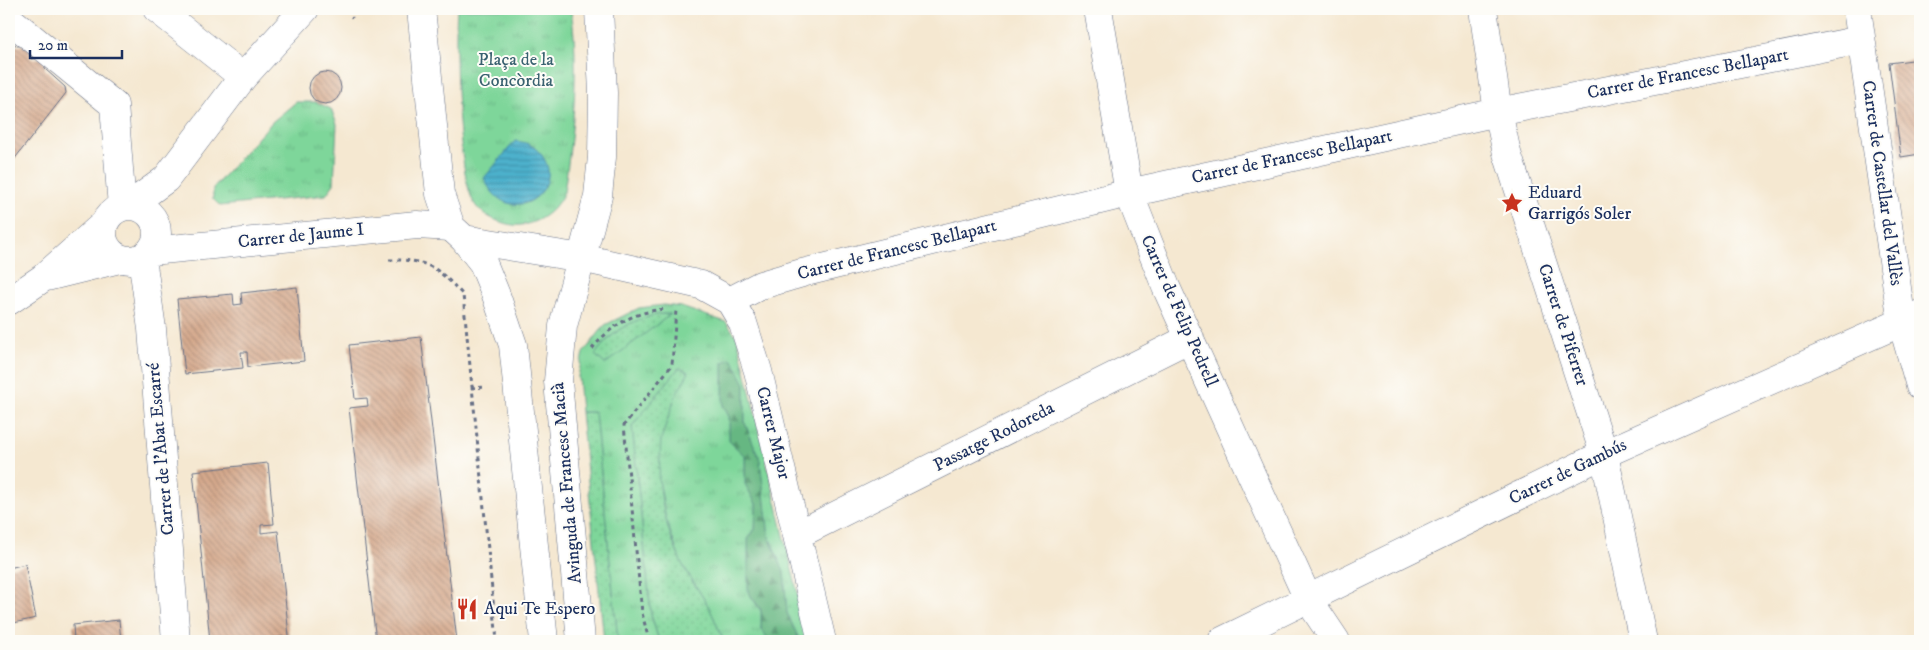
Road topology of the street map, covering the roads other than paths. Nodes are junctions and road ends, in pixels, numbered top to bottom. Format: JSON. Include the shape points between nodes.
{"nodes":[{"id":1,"x":156,"y":9,"type":"edge"},
{"id":2,"x":305,"y":9,"type":"edge"},
{"id":3,"x":421,"y":9,"type":"edge"},
{"id":4,"x":599,"y":9,"type":"edge"},
{"id":5,"x":1098,"y":9,"type":"edge"},
{"id":6,"x":1483,"y":9,"type":"edge"},
{"id":7,"x":1857,"y":9,"type":"edge"},
{"id":8,"x":9,"y":19,"type":"edge"},
{"id":9,"x":1861,"y":40,"type":"junction"},
{"id":10,"x":243,"y":77,"type":"junction"},
{"id":11,"x":1498,"y":112,"type":"junction"},
{"id":12,"x":166,"y":179,"type":"junction"},
{"id":13,"x":1129,"y":193,"type":"junction"},
{"id":14,"x":118,"y":212,"type":"junction"},
{"id":15,"x":155,"y":220,"type":"junction"},
{"id":16,"x":458,"y":233,"type":"junction"},
{"id":17,"x":138,"y":256,"type":"junction"},
{"id":18,"x":582,"y":258,"type":"junction"},
{"id":19,"x":44,"y":278,"type":"junction"},
{"id":20,"x":9,"y":301,"type":"edge"},
{"id":21,"x":730,"y":301,"type":"junction"},
{"id":22,"x":1911,"y":318,"type":"edge"},
{"id":23,"x":1190,"y":338,"type":"junction"},
{"id":24,"x":1920,"y":386,"type":"edge"},
{"id":25,"x":1604,"y":454,"type":"junction"},
{"id":26,"x":797,"y":535,"type":"junction"},
{"id":27,"x":1308,"y":599,"type":"junction"},
{"id":28,"x":176,"y":641,"type":"edge"},
{"id":29,"x":544,"y":641,"type":"edge"},
{"id":30,"x":581,"y":641,"type":"edge"},
{"id":31,"x":822,"y":641,"type":"edge"},
{"id":32,"x":1222,"y":641,"type":"edge"},
{"id":33,"x":1336,"y":641,"type":"edge"},
{"id":34,"x":1643,"y":641,"type":"edge"}],
"edges":[{"from":1,"to":10,"type":"street"},
{"from":2,"to":10,"type":"street","name":"Carrer de Jaume I"},
{"from":3,"to":16,"type":"street","via":[[436,170],[440,194]]},
{"from":4,"to":18,"type":"street","via":[[602,157],[598,196]]},
{"from":5,"to":13,"type":"street","name":"Carrer de Felip Pedrell"},
{"from":6,"to":11,"type":"street","name":"Carrer de Piferrer"},
{"from":7,"to":9,"type":"street","name":"Carrer de Castellar del Vallès"},
{"from":8,"to":14,"type":"street","via":[[114,105]]},
{"from":9,"to":11,"type":"street","name":"Carrer de Francesc Bellapart"},
{"from":9,"to":22,"type":"street","name":"Carrer de Castellar del Vallès"},
{"from":10,"to":12,"type":"street","name":"Carrer de Jaume I"},
{"from":11,"to":13,"type":"street","name":"Carrer de Francesc Bellapart"},
{"from":11,"to":25,"type":"street","name":"Carrer de Piferrer","via":[[1507,152]]},
{"from":12,"to":14,"type":"street","name":"Carrer de Jaume I"},
{"from":12,"to":15,"type":"street","name":"Carrer de Jaume I"},
{"from":13,"to":21,"type":"street","name":"Carrer de Francesc Bellapart","via":[[802,272],[761,285]]},
{"from":13,"to":23,"type":"street","name":"Carrer de Felip Pedrell"},
{"from":14,"to":15,"type":"street","via":[[139,207]]},
{"from":14,"to":17,"type":"street","via":[[103,235],[105,244],[112,254]]},
{"from":14,"to":19,"type":"street","name":"Carrer de Jaume I"},
{"from":15,"to":17,"type":"street","via":[[156,242]]},
{"from":16,"to":17,"type":"street","name":"Carrer de Jaume I","via":[[417,225]]},
{"from":16,"to":18,"type":"street"},
{"from":16,"to":29,"type":"street","via":[[482,263],[513,345]]},
{"from":17,"to":19,"type":"street","name":"Carrer de Jaume I"},
{"from":17,"to":28,"type":"street","name":"Carrer de l'Abat Escarré","via":[[152,329]]},
{"from":18,"to":21,"type":"street","name":"Carrer Major","via":[[708,287]]},
{"from":18,"to":30,"type":"street","name":"Avinguda de Francesc Macià","via":[[563,326],[558,381]]},
{"from":19,"to":20,"type":"street","name":"Carrer de Jaume I"},
{"from":21,"to":26,"type":"street","name":"Carrer Major","via":[[743,323],[758,370]]},
{"from":22,"to":24,"type":"street","name":"Carrer de Castellar del Vallès"},
{"from":22,"to":25,"type":"street","name":"Carrer de Gambús"},
{"from":23,"to":26,"type":"street","name":"Passatge Rodoreda"},
{"from":23,"to":27,"type":"street","name":"Carrer de Felip Pedrell"},
{"from":25,"to":27,"type":"street","name":"Carrer de Gambús"},
{"from":25,"to":34,"type":"street","name":"Carrer de Piferrer"},
{"from":26,"to":31,"type":"street","name":"Carrer Major"},
{"from":27,"to":32,"type":"street","name":"Carrer de Gambús"},
{"from":27,"to":33,"type":"street","name":"Carrer de Felip Pedrell"}]}
